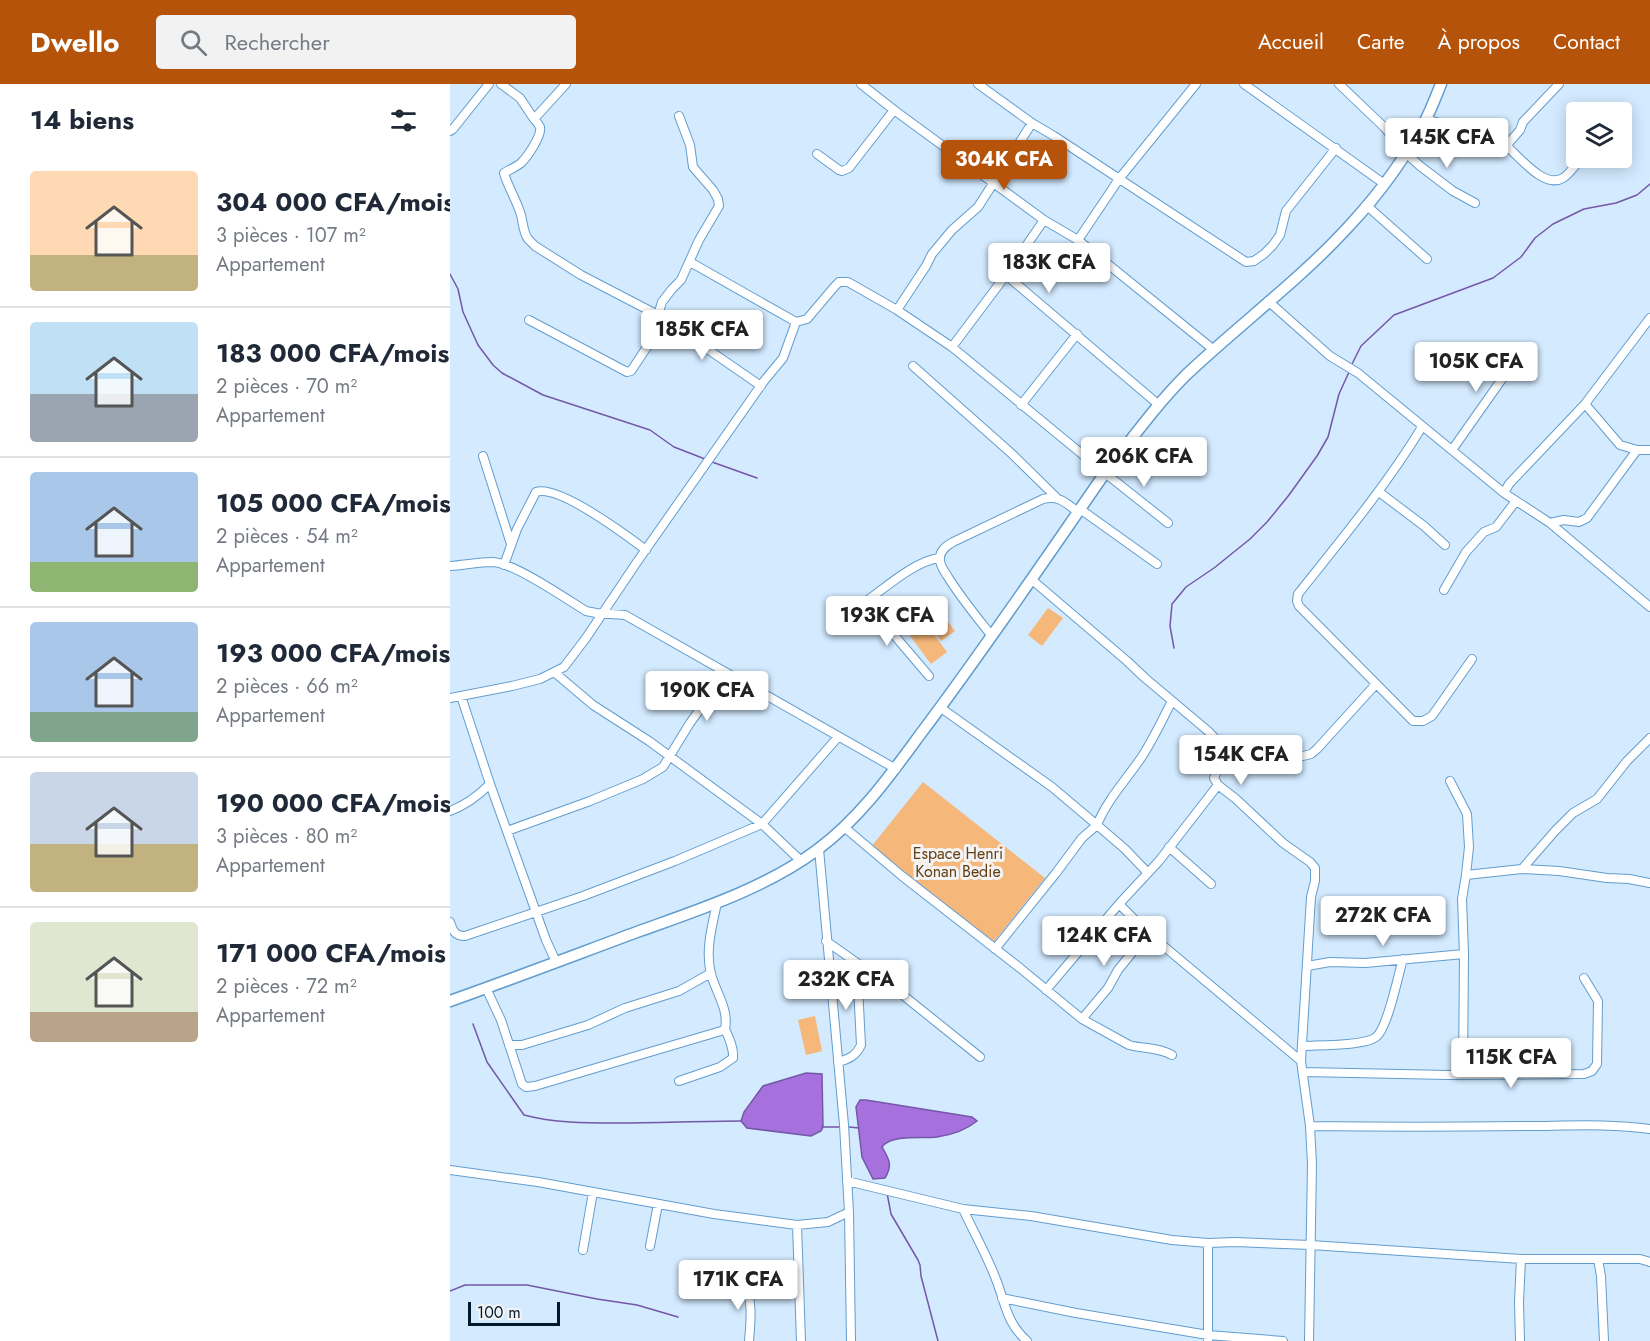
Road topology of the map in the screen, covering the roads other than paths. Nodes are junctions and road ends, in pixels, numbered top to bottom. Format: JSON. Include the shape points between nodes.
{"nodes":[{"id":1,"x":489,"y":84,"type":"edge"},
{"id":2,"x":501,"y":84,"type":"edge"},
{"id":3,"x":566,"y":84,"type":"edge"},
{"id":4,"x":861,"y":84,"type":"edge"},
{"id":5,"x":978,"y":84,"type":"edge"},
{"id":6,"x":1196,"y":84,"type":"edge"},
{"id":7,"x":1244,"y":84,"type":"edge"},
{"id":8,"x":1339,"y":84,"type":"edge"},
{"id":9,"x":1441,"y":84,"type":"edge"},
{"id":10,"x":1559,"y":84,"type":"edge"},
{"id":11,"x":894,"y":110,"type":"junction"},
{"id":12,"x":679,"y":116,"type":"dead end"},
{"id":13,"x":534,"y":119,"type":"junction"},
{"id":14,"x":1426,"y":119,"type":"junction"},
{"id":15,"x":1032,"y":123,"type":"junction"},
{"id":16,"x":450,"y":131,"type":"edge"},
{"id":17,"x":1507,"y":145,"type":"junction"},
{"id":18,"x":1336,"y":148,"type":"junction"},
{"id":19,"x":1406,"y":153,"type":"junction"},
{"id":20,"x":817,"y":154,"type":"dead end"},
{"id":21,"x":1572,"y":168,"type":"edge"},
{"id":22,"x":1119,"y":179,"type":"junction"},
{"id":23,"x":994,"y":183,"type":"junction"},
{"id":24,"x":1383,"y":183,"type":"junction"},
{"id":25,"x":1475,"y":203,"type":"dead end"},
{"id":26,"x":1366,"y":205,"type":"junction"},
{"id":27,"x":1044,"y":220,"type":"junction"},
{"id":28,"x":1078,"y":240,"type":"junction"},
{"id":29,"x":1427,"y":259,"type":"dead end"},
{"id":30,"x":690,"y":262,"type":"junction"},
{"id":31,"x":1006,"y":275,"type":"junction"},
{"id":32,"x":1268,"y":301,"type":"junction"},
{"id":33,"x":897,"y":310,"type":"junction"},
{"id":34,"x":661,"y":317,"type":"junction"},
{"id":35,"x":1650,"y":318,"type":"edge"},
{"id":36,"x":529,"y":320,"type":"dead end"},
{"id":37,"x":796,"y":322,"type":"junction"},
{"id":38,"x":1077,"y":334,"type":"junction"},
{"id":39,"x":952,"y":347,"type":"junction"},
{"id":40,"x":1214,"y":350,"type":"junction"},
{"id":41,"x":1521,"y":352,"type":"dead end"},
{"id":42,"x":913,"y":366,"type":"dead end"},
{"id":43,"x":761,"y":386,"type":"junction"},
{"id":44,"x":1585,"y":404,"type":"junction"},
{"id":45,"x":1022,"y":405,"type":"junction"},
{"id":46,"x":1159,"y":405,"type":"junction"},
{"id":47,"x":1422,"y":427,"type":"junction"},
{"id":48,"x":1452,"y":450,"type":"junction"},
{"id":49,"x":1637,"y":450,"type":"junction"},
{"id":50,"x":1650,"y":450,"type":"edge"},
{"id":51,"x":483,"y":456,"type":"dead end"},
{"id":52,"x":1105,"y":473,"type":"junction"},
{"id":53,"x":1379,"y":492,"type":"junction"},
{"id":54,"x":1504,"y":493,"type":"junction"},
{"id":55,"x":1056,"y":497,"type":"junction"},
{"id":56,"x":1516,"y":501,"type":"junction"},
{"id":57,"x":1079,"y":511,"type":"junction"},
{"id":58,"x":1168,"y":523,"type":"dead end"},
{"id":59,"x":1550,"y":523,"type":"junction"},
{"id":60,"x":512,"y":544,"type":"junction"},
{"id":61,"x":1445,"y":545,"type":"dead end"},
{"id":62,"x":646,"y":549,"type":"junction"},
{"id":63,"x":939,"y":558,"type":"junction"},
{"id":64,"x":1157,"y":564,"type":"dead end"},
{"id":65,"x":504,"y":565,"type":"junction"},
{"id":66,"x":450,"y":566,"type":"edge"},
{"id":67,"x":1031,"y":579,"type":"junction"},
{"id":68,"x":1444,"y":590,"type":"dead end"},
{"id":69,"x":866,"y":602,"type":"junction"},
{"id":70,"x":1650,"y":607,"type":"edge"},
{"id":71,"x":602,"y":613,"type":"junction"},
{"id":72,"x":837,"y":621,"type":"dead end"},
{"id":73,"x":991,"y":635,"type":"junction"},
{"id":74,"x":1472,"y":660,"type":"dead end"},
{"id":75,"x":554,"y":672,"type":"junction"},
{"id":76,"x":730,"y":676,"type":"junction"},
{"id":77,"x":929,"y":676,"type":"dead end"},
{"id":78,"x":1376,"y":684,"type":"junction"},
{"id":79,"x":461,"y":696,"type":"junction"},
{"id":80,"x":450,"y":698,"type":"edge"},
{"id":81,"x":1172,"y":701,"type":"junction"},
{"id":82,"x":941,"y":708,"type":"junction"},
{"id":83,"x":838,"y":736,"type":"junction"},
{"id":84,"x":1650,"y":738,"type":"edge"},
{"id":85,"x":669,"y":757,"type":"junction"},
{"id":86,"x":1226,"y":758,"type":"junction"},
{"id":87,"x":896,"y":769,"type":"junction"},
{"id":88,"x":1450,"y":781,"type":"dead end"},
{"id":89,"x":490,"y":784,"type":"junction"},
{"id":90,"x":1218,"y":785,"type":"junction"},
{"id":91,"x":450,"y":811,"type":"edge"},
{"id":92,"x":762,"y":824,"type":"junction"},
{"id":93,"x":1097,"y":825,"type":"junction"},
{"id":94,"x":844,"y":827,"type":"junction"},
{"id":95,"x":507,"y":831,"type":"junction"},
{"id":96,"x":1169,"y":847,"type":"junction"},
{"id":97,"x":819,"y":849,"type":"junction"},
{"id":98,"x":801,"y":861,"type":"junction"},
{"id":99,"x":1522,"y":868,"type":"junction"},
{"id":100,"x":1147,"y":872,"type":"junction"},
{"id":101,"x":1466,"y":875,"type":"junction"},
{"id":102,"x":1650,"y":883,"type":"edge"},
{"id":103,"x":1211,"y":884,"type":"dead end"},
{"id":104,"x":717,"y":903,"type":"junction"},
{"id":105,"x":1119,"y":904,"type":"junction"},
{"id":106,"x":535,"y":911,"type":"junction"},
{"id":107,"x":450,"y":922,"type":"edge"},
{"id":108,"x":1148,"y":933,"type":"junction"},
{"id":109,"x":826,"y":940,"type":"junction"},
{"id":110,"x":995,"y":949,"type":"junction"},
{"id":111,"x":1464,"y":954,"type":"junction"},
{"id":112,"x":1403,"y":958,"type":"junction"},
{"id":113,"x":854,"y":961,"type":"junction"},
{"id":114,"x":556,"y":962,"type":"junction"},
{"id":115,"x":1307,"y":966,"type":"junction"},
{"id":116,"x":711,"y":973,"type":"junction"},
{"id":117,"x":1584,"y":978,"type":"dead end"},
{"id":118,"x":486,"y":988,"type":"junction"},
{"id":119,"x":1046,"y":990,"type":"junction"},
{"id":120,"x":450,"y":1001,"type":"edge"},
{"id":121,"x":1082,"y":1019,"type":"junction"},
{"id":122,"x":725,"y":1029,"type":"junction"},
{"id":123,"x":509,"y":1046,"type":"junction"},
{"id":124,"x":1303,"y":1046,"type":"junction"},
{"id":125,"x":1172,"y":1055,"type":"dead end"},
{"id":126,"x":980,"y":1057,"type":"dead end"},
{"id":127,"x":1301,"y":1061,"type":"junction"},
{"id":128,"x":838,"y":1062,"type":"junction"},
{"id":129,"x":1304,"y":1072,"type":"junction"},
{"id":130,"x":1463,"y":1075,"type":"junction"},
{"id":131,"x":679,"y":1081,"type":"dead end"},
{"id":132,"x":1310,"y":1126,"type":"junction"},
{"id":133,"x":1650,"y":1129,"type":"edge"},
{"id":134,"x":450,"y":1170,"type":"edge"},
{"id":135,"x":847,"y":1181,"type":"junction"},
{"id":136,"x":593,"y":1192,"type":"junction"},
{"id":137,"x":658,"y":1204,"type":"junction"},
{"id":138,"x":963,"y":1209,"type":"junction"},
{"id":139,"x":849,"y":1212,"type":"junction"},
{"id":140,"x":797,"y":1225,"type":"junction"},
{"id":141,"x":1208,"y":1243,"type":"junction"},
{"id":142,"x":1311,"y":1245,"type":"junction"},
{"id":143,"x":650,"y":1246,"type":"dead end"},
{"id":144,"x":583,"y":1250,"type":"dead end"},
{"id":145,"x":1521,"y":1259,"type":"junction"},
{"id":146,"x":1598,"y":1259,"type":"junction"},
{"id":147,"x":1650,"y":1262,"type":"edge"},
{"id":148,"x":743,"y":1279,"type":"dead end"},
{"id":149,"x":1002,"y":1298,"type":"junction"},
{"id":150,"x":1208,"y":1338,"type":"edge"},
{"id":151,"x":749,"y":1341,"type":"edge"},
{"id":152,"x":801,"y":1341,"type":"edge"},
{"id":153,"x":851,"y":1341,"type":"edge"},
{"id":154,"x":1027,"y":1341,"type":"edge"},
{"id":155,"x":1283,"y":1341,"type":"edge"},
{"id":156,"x":1309,"y":1341,"type":"edge"},
{"id":157,"x":1520,"y":1341,"type":"edge"},
{"id":158,"x":1604,"y":1341,"type":"edge"}],
"edges":[{"from":1,"to":16,"type":"street"},
{"from":2,"to":13,"type":"street","via":[[520,98]]},
{"from":3,"to":13,"type":"street"},
{"from":4,"to":11,"type":"street"},
{"from":5,"to":15,"type":"street"},
{"from":6,"to":22,"type":"street"},
{"from":7,"to":18,"type":"street"},
{"from":8,"to":19,"type":"street"},
{"from":9,"to":14,"type":"main road"},
{"from":10,"to":17,"type":"street"},
{"from":11,"to":20,"type":"street","via":[[849,168],[839,170]]},
{"from":11,"to":23,"type":"street"},
{"from":12,"to":30,"type":"street","via":[[693,167],[713,190],[719,206]]},
{"from":13,"to":34,"type":"street","via":[[540,129],[537,140],[520,163],[503,175],[525,233],[535,246],[581,275]]},
{"from":14,"to":17,"type":"street","via":[[1457,129],[1486,130]]},
{"from":14,"to":19,"type":"main road"},
{"from":15,"to":22,"type":"street"},
{"from":15,"to":23,"type":"street"},
{"from":17,"to":21,"type":"street","via":[[1530,170],[1546,179],[1556,181]]},
{"from":18,"to":22,"type":"street","via":[[1286,211],[1274,244],[1250,262],[1238,258]]},
{"from":18,"to":24,"type":"street"},
{"from":19,"to":24,"type":"main road"},
{"from":19,"to":25,"type":"street","via":[[1453,191]]},
{"from":22,"to":28,"type":"street"},
{"from":23,"to":27,"type":"street"},
{"from":23,"to":33,"type":"street","via":[[978,207],[932,254]]},
{"from":24,"to":26,"type":"main road"},
{"from":26,"to":29,"type":"street"},
{"from":26,"to":32,"type":"main road","via":[[1318,257]]},
{"from":27,"to":28,"type":"street"},
{"from":27,"to":31,"type":"street"},
{"from":28,"to":40,"type":"street"},
{"from":30,"to":34,"type":"street","via":[[679,284],[662,302]]},
{"from":30,"to":37,"type":"street"},
{"from":31,"to":38,"type":"street"},
{"from":31,"to":39,"type":"street"},
{"from":32,"to":40,"type":"main road"},
{"from":32,"to":47,"type":"street","via":[[1330,356],[1358,373]]},
{"from":33,"to":37,"type":"street","via":[[844,281],[807,319]]},
{"from":33,"to":39,"type":"street"},
{"from":34,"to":36,"type":"street","via":[[627,372]]},
{"from":34,"to":43,"type":"street"},
{"from":35,"to":44,"type":"street"},
{"from":37,"to":43,"type":"street","via":[[783,358]]},
{"from":38,"to":45,"type":"street"},
{"from":38,"to":46,"type":"street"},
{"from":39,"to":45,"type":"street"},
{"from":40,"to":46,"type":"main road"},
{"from":41,"to":48,"type":"street"},
{"from":42,"to":55,"type":"street"},
{"from":43,"to":62,"type":"street"},
{"from":44,"to":49,"type":"street","via":[[1620,445]]},
{"from":44,"to":54,"type":"street"},
{"from":45,"to":52,"type":"street"},
{"from":46,"to":52,"type":"main road"},
{"from":47,"to":48,"type":"street"},
{"from":47,"to":53,"type":"street"},
{"from":48,"to":54,"type":"street"},
{"from":49,"to":50,"type":"street"},
{"from":49,"to":59,"type":"street","via":[[1587,518]]},
{"from":51,"to":60,"type":"street"},
{"from":52,"to":57,"type":"main road"},
{"from":52,"to":58,"type":"street"},
{"from":53,"to":61,"type":"street"},
{"from":53,"to":78,"type":"street","via":[[1298,594],[1297,601]]},
{"from":54,"to":56,"type":"street"},
{"from":55,"to":57,"type":"street"},
{"from":55,"to":63,"type":"street","via":[[1043,499],[953,542]]},
{"from":56,"to":59,"type":"street"},
{"from":56,"to":68,"type":"street","via":[[1496,526],[1484,532],[1466,552]]},
{"from":57,"to":64,"type":"street"},
{"from":57,"to":67,"type":"main road"},
{"from":59,"to":70,"type":"street"},
{"from":60,"to":62,"type":"street","via":[[536,492],[541,490],[573,502]]},
{"from":60,"to":65,"type":"street"},
{"from":62,"to":71,"type":"street"},
{"from":63,"to":69,"type":"street","via":[[899,577]]},
{"from":63,"to":73,"type":"street","via":[[963,601]]},
{"from":65,"to":66,"type":"street","via":[[494,562]]},
{"from":65,"to":71,"type":"street","via":[[586,610]]},
{"from":67,"to":73,"type":"main road"},
{"from":67,"to":81,"type":"street"},
{"from":69,"to":72,"type":"street"},
{"from":69,"to":77,"type":"street"},
{"from":71,"to":75,"type":"street","via":[[564,667]]},
{"from":71,"to":76,"type":"street","via":[[625,615]]},
{"from":73,"to":82,"type":"main road"},
{"from":74,"to":78,"type":"street","via":[[1432,717],[1423,721],[1413,720]]},
{"from":75,"to":79,"type":"street","via":[[540,679]]},
{"from":75,"to":85,"type":"street","via":[[592,705]]},
{"from":76,"to":83,"type":"street"},
{"from":76,"to":85,"type":"street","via":[[706,701]]},
{"from":78,"to":86,"type":"street","via":[[1311,754]]},
{"from":79,"to":80,"type":"street"},
{"from":79,"to":89,"type":"street"},
{"from":81,"to":86,"type":"street","via":[[1218,741]]},
{"from":81,"to":93,"type":"street"},
{"from":82,"to":87,"type":"main road"},
{"from":82,"to":93,"type":"street","via":[[1052,787]]},
{"from":83,"to":87,"type":"street"},
{"from":83,"to":92,"type":"street"},
{"from":84,"to":99,"type":"street","via":[[1597,799],[1573,813]]},
{"from":85,"to":92,"type":"street"},
{"from":85,"to":95,"type":"street","via":[[663,767],[643,779]]},
{"from":86,"to":90,"type":"street","via":[[1214,778]]},
{"from":87,"to":94,"type":"main road"},
{"from":88,"to":101,"type":"street","via":[[1467,814]]},
{"from":89,"to":91,"type":"street","via":[[462,807]]},
{"from":89,"to":95,"type":"street"},
{"from":90,"to":96,"type":"street"},
{"from":90,"to":115,"type":"street","via":[[1315,868]]},
{"from":92,"to":98,"type":"street"},
{"from":92,"to":106,"type":"street","via":[[675,861]]},
{"from":93,"to":100,"type":"street"},
{"from":93,"to":110,"type":"street","via":[[1082,838]]},
{"from":94,"to":97,"type":"main road"},
{"from":94,"to":110,"type":"street"},
{"from":95,"to":106,"type":"street"},
{"from":96,"to":100,"type":"street"},
{"from":96,"to":103,"type":"street"},
{"from":97,"to":98,"type":"main road"},
{"from":97,"to":109,"type":"street"},
{"from":98,"to":104,"type":"main road"},
{"from":99,"to":101,"type":"street"},
{"from":99,"to":102,"type":"street"},
{"from":100,"to":105,"type":"street"},
{"from":101,"to":111,"type":"street","via":[[1462,899]]},
{"from":104,"to":114,"type":"main road"},
{"from":104,"to":116,"type":"street","via":[[709,944]]},
{"from":105,"to":108,"type":"street"},
{"from":105,"to":119,"type":"street"},
{"from":106,"to":107,"type":"street","via":[[465,936],[454,933]]},
{"from":106,"to":114,"type":"street"},
{"from":108,"to":121,"type":"street"},
{"from":108,"to":127,"type":"street"},
{"from":109,"to":113,"type":"street"},
{"from":109,"to":128,"type":"street"},
{"from":110,"to":119,"type":"street"},
{"from":111,"to":112,"type":"street"},
{"from":111,"to":130,"type":"street"},
{"from":112,"to":115,"type":"street"},
{"from":112,"to":124,"type":"street","via":[[1389,1011],[1376,1038],[1362,1043]]},
{"from":113,"to":126,"type":"street"},
{"from":113,"to":128,"type":"street","via":[[861,1045],[849,1059]]},
{"from":114,"to":118,"type":"main road"},
{"from":115,"to":124,"type":"street"},
{"from":116,"to":122,"type":"street","via":[[726,1016]]},
{"from":116,"to":123,"type":"street","via":[[679,991],[588,1025]]},
{"from":117,"to":130,"type":"street","via":[[1598,1001],[1597,1064],[1592,1071]]},
{"from":118,"to":120,"type":"main road"},
{"from":118,"to":123,"type":"street"},
{"from":119,"to":121,"type":"street"},
{"from":121,"to":125,"type":"street","via":[[1129,1045]]},
{"from":122,"to":123,"type":"street","via":[[526,1087]]},
{"from":122,"to":131,"type":"street","via":[[733,1058],[720,1067]]},
{"from":124,"to":127,"type":"street"},
{"from":127,"to":129,"type":"street"},
{"from":128,"to":135,"type":"street"},
{"from":129,"to":130,"type":"street"},
{"from":129,"to":132,"type":"street"},
{"from":132,"to":133,"type":"street"},
{"from":132,"to":142,"type":"street"},
{"from":134,"to":136,"type":"street"},
{"from":135,"to":138,"type":"street"},
{"from":135,"to":139,"type":"street"},
{"from":136,"to":137,"type":"street"},
{"from":136,"to":144,"type":"street"},
{"from":137,"to":140,"type":"street"},
{"from":137,"to":143,"type":"street"},
{"from":138,"to":141,"type":"street"},
{"from":138,"to":149,"type":"street"},
{"from":139,"to":140,"type":"street","via":[[828,1222]]},
{"from":139,"to":153,"type":"street"},
{"from":140,"to":152,"type":"street"},
{"from":141,"to":142,"type":"street"},
{"from":141,"to":150,"type":"street"},
{"from":142,"to":145,"type":"street"},
{"from":142,"to":156,"type":"street"},
{"from":145,"to":146,"type":"street"},
{"from":145,"to":157,"type":"street"},
{"from":146,"to":147,"type":"street"},
{"from":146,"to":158,"type":"street"},
{"from":148,"to":151,"type":"street","via":[[751,1310]]},
{"from":149,"to":150,"type":"street"},
{"from":149,"to":154,"type":"street","via":[[1013,1327]]},
{"from":150,"to":155,"type":"street"}]}
